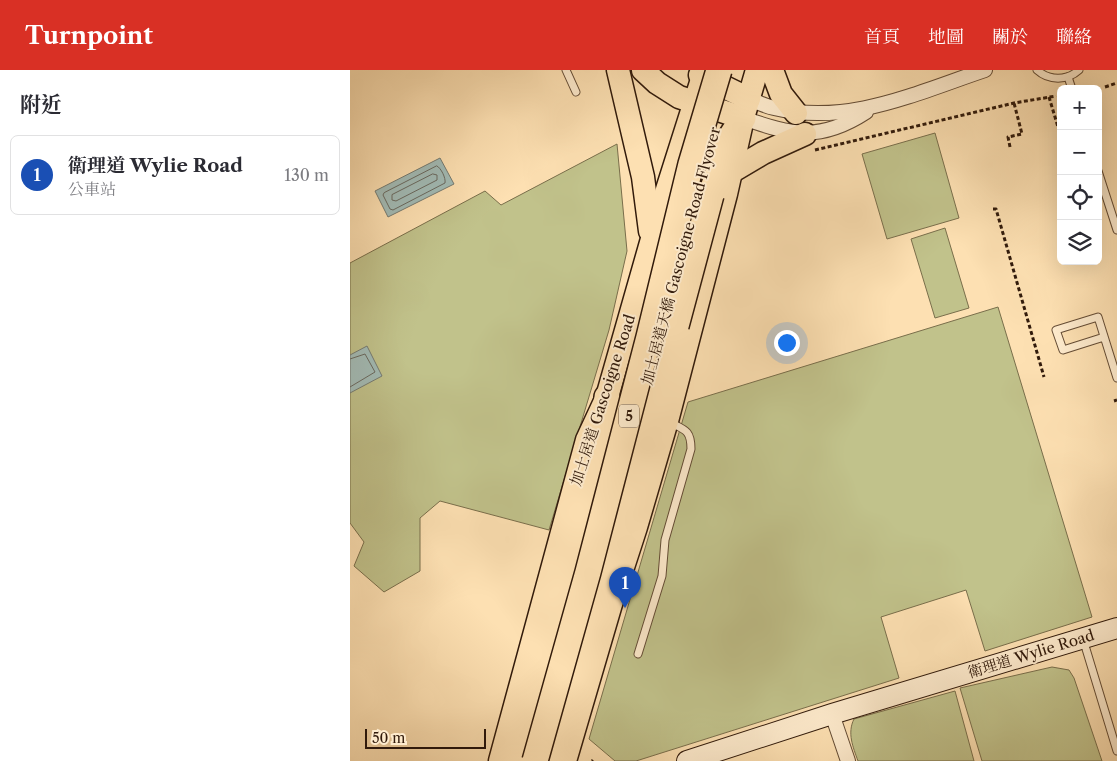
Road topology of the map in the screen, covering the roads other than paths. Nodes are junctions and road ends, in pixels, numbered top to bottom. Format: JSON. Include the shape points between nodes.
{"nodes":[{"id":1,"x":566,"y":70,"type":"edge"},
{"id":2,"x":618,"y":70,"type":"edge"},
{"id":3,"x":643,"y":70,"type":"edge"},
{"id":4,"x":733,"y":70,"type":"edge"},
{"id":5,"x":757,"y":70,"type":"edge"},
{"id":6,"x":772,"y":70,"type":"edge"},
{"id":7,"x":985,"y":70,"type":"edge"},
{"id":8,"x":1037,"y":70,"type":"edge"},
{"id":9,"x":1079,"y":70,"type":"edge"},
{"id":10,"x":704,"y":72,"type":"edge"},
{"id":11,"x":1068,"y":77,"type":"junction"},
{"id":12,"x":1071,"y":85,"type":"edge"},
{"id":13,"x":576,"y":92,"type":"dead end"},
{"id":14,"x":694,"y":103,"type":"junction"},
{"id":15,"x":746,"y":108,"type":"junction"},
{"id":16,"x":871,"y":109,"type":"junction"},
{"id":17,"x":796,"y":113,"type":"junction"},
{"id":18,"x":807,"y":143,"type":"junction"},
{"id":19,"x":731,"y":172,"type":"junction"},
{"id":20,"x":1099,"y":175,"type":"edge"},
{"id":21,"x":1117,"y":230,"type":"edge"},
{"id":22,"x":650,"y":248,"type":"junction"},
{"id":23,"x":1104,"y":337,"type":"junction"},
{"id":24,"x":1117,"y":378,"type":"edge"},
{"id":25,"x":607,"y":397,"type":"junction"},
{"id":26,"x":667,"y":421,"type":"junction"},
{"id":27,"x":615,"y":533,"type":"junction"},
{"id":28,"x":1117,"y":628,"type":"edge"},
{"id":29,"x":1083,"y":639,"type":"junction"},
{"id":30,"x":638,"y":654,"type":"dead end"},
{"id":31,"x":832,"y":714,"type":"junction"},
{"id":32,"x":573,"y":737,"type":"junction"},
{"id":33,"x":1117,"y":751,"type":"edge"},
{"id":34,"x":500,"y":761,"type":"edge"},
{"id":35,"x":521,"y":761,"type":"edge"},
{"id":36,"x":535,"y":761,"type":"edge"},
{"id":37,"x":549,"y":761,"type":"edge"},
{"id":38,"x":565,"y":761,"type":"edge"},
{"id":39,"x":589,"y":761,"type":"edge"},
{"id":40,"x":687,"y":761,"type":"edge"},
{"id":41,"x":848,"y":761,"type":"edge"}],
"edges":[{"from":1,"to":13,"type":"lane"},
{"from":2,"to":22,"type":"main road","via":[[646,193]]},
{"from":3,"to":14,"type":"main road","via":[[657,83]]},
{"from":4,"to":27,"type":"highway","name":"加士居道天橋 Gascoigne Road Flyover","number":"5","via":[[656,340],[614,509]]},
{"from":5,"to":15,"type":"main road"},
{"from":6,"to":17,"type":"main road","via":[[781,94]]},
{"from":7,"to":16,"type":"street"},
{"from":8,"to":11,"type":"lane","via":[[1048,77]]},
{"from":9,"to":11,"type":"lane"},
{"from":10,"to":14,"type":"main road","name":"加士居道 Gascoigne Road"},
{"from":10,"to":15,"type":"main road"},
{"from":10,"to":36,"type":"highway","name":"加士居道天橋 Gascoigne Road Flyover","number":"5","bridge":true,"via":[[691,164],[649,337]]},
{"from":11,"to":12,"type":"lane"},
{"from":14,"to":15,"type":"main road"},
{"from":14,"to":22,"type":"main road","name":"加士居道 Gascoigne Road"},
{"from":15,"to":17,"type":"street","via":[[772,108]]},
{"from":15,"to":18,"type":"street","via":[[768,127]]},
{"from":15,"to":19,"type":"main road"},
{"from":15,"to":27,"type":"highway","bridge":true,"via":[[728,141],[710,195],[628,513]]},
{"from":16,"to":17,"type":"street","via":[[833,114]]},
{"from":16,"to":18,"type":"street"},
{"from":18,"to":19,"type":"main road","via":[[763,153]]},
{"from":19,"to":26,"type":"main road"},
{"from":20,"to":21,"type":"lane"},
{"from":22,"to":25,"type":"main road","name":"加士居道 Gascoigne Road"},
{"from":23,"to":23,"type":"lane","via":[[1062,350],[1056,330],[1098,317]]},
{"from":23,"to":24,"type":"lane"},
{"from":25,"to":34,"type":"main road","name":"加士居道 Gascoigne Road","via":[[587,440]]},
{"from":25,"to":35,"type":"highway","via":[[606,443]]},
{"from":26,"to":30,"type":"lane","via":[[687,431],[691,449],[664,540],[662,576]]},
{"from":26,"to":32,"type":"main road"},
{"from":27,"to":37,"type":"highway","name":"加士居道天橋 Gascoigne Road Flyover","number":"5"},
{"from":28,"to":29,"type":"street","name":"衛理道 Wylie Road"},
{"from":29,"to":31,"type":"street","name":"衛理道 Wylie Road"},
{"from":29,"to":33,"type":"lane"},
{"from":31,"to":40,"type":"street","name":"衛理道 Wylie Road"},
{"from":31,"to":41,"type":"street"},
{"from":32,"to":38,"type":"main road"},
{"from":32,"to":39,"type":"main road"}]}
